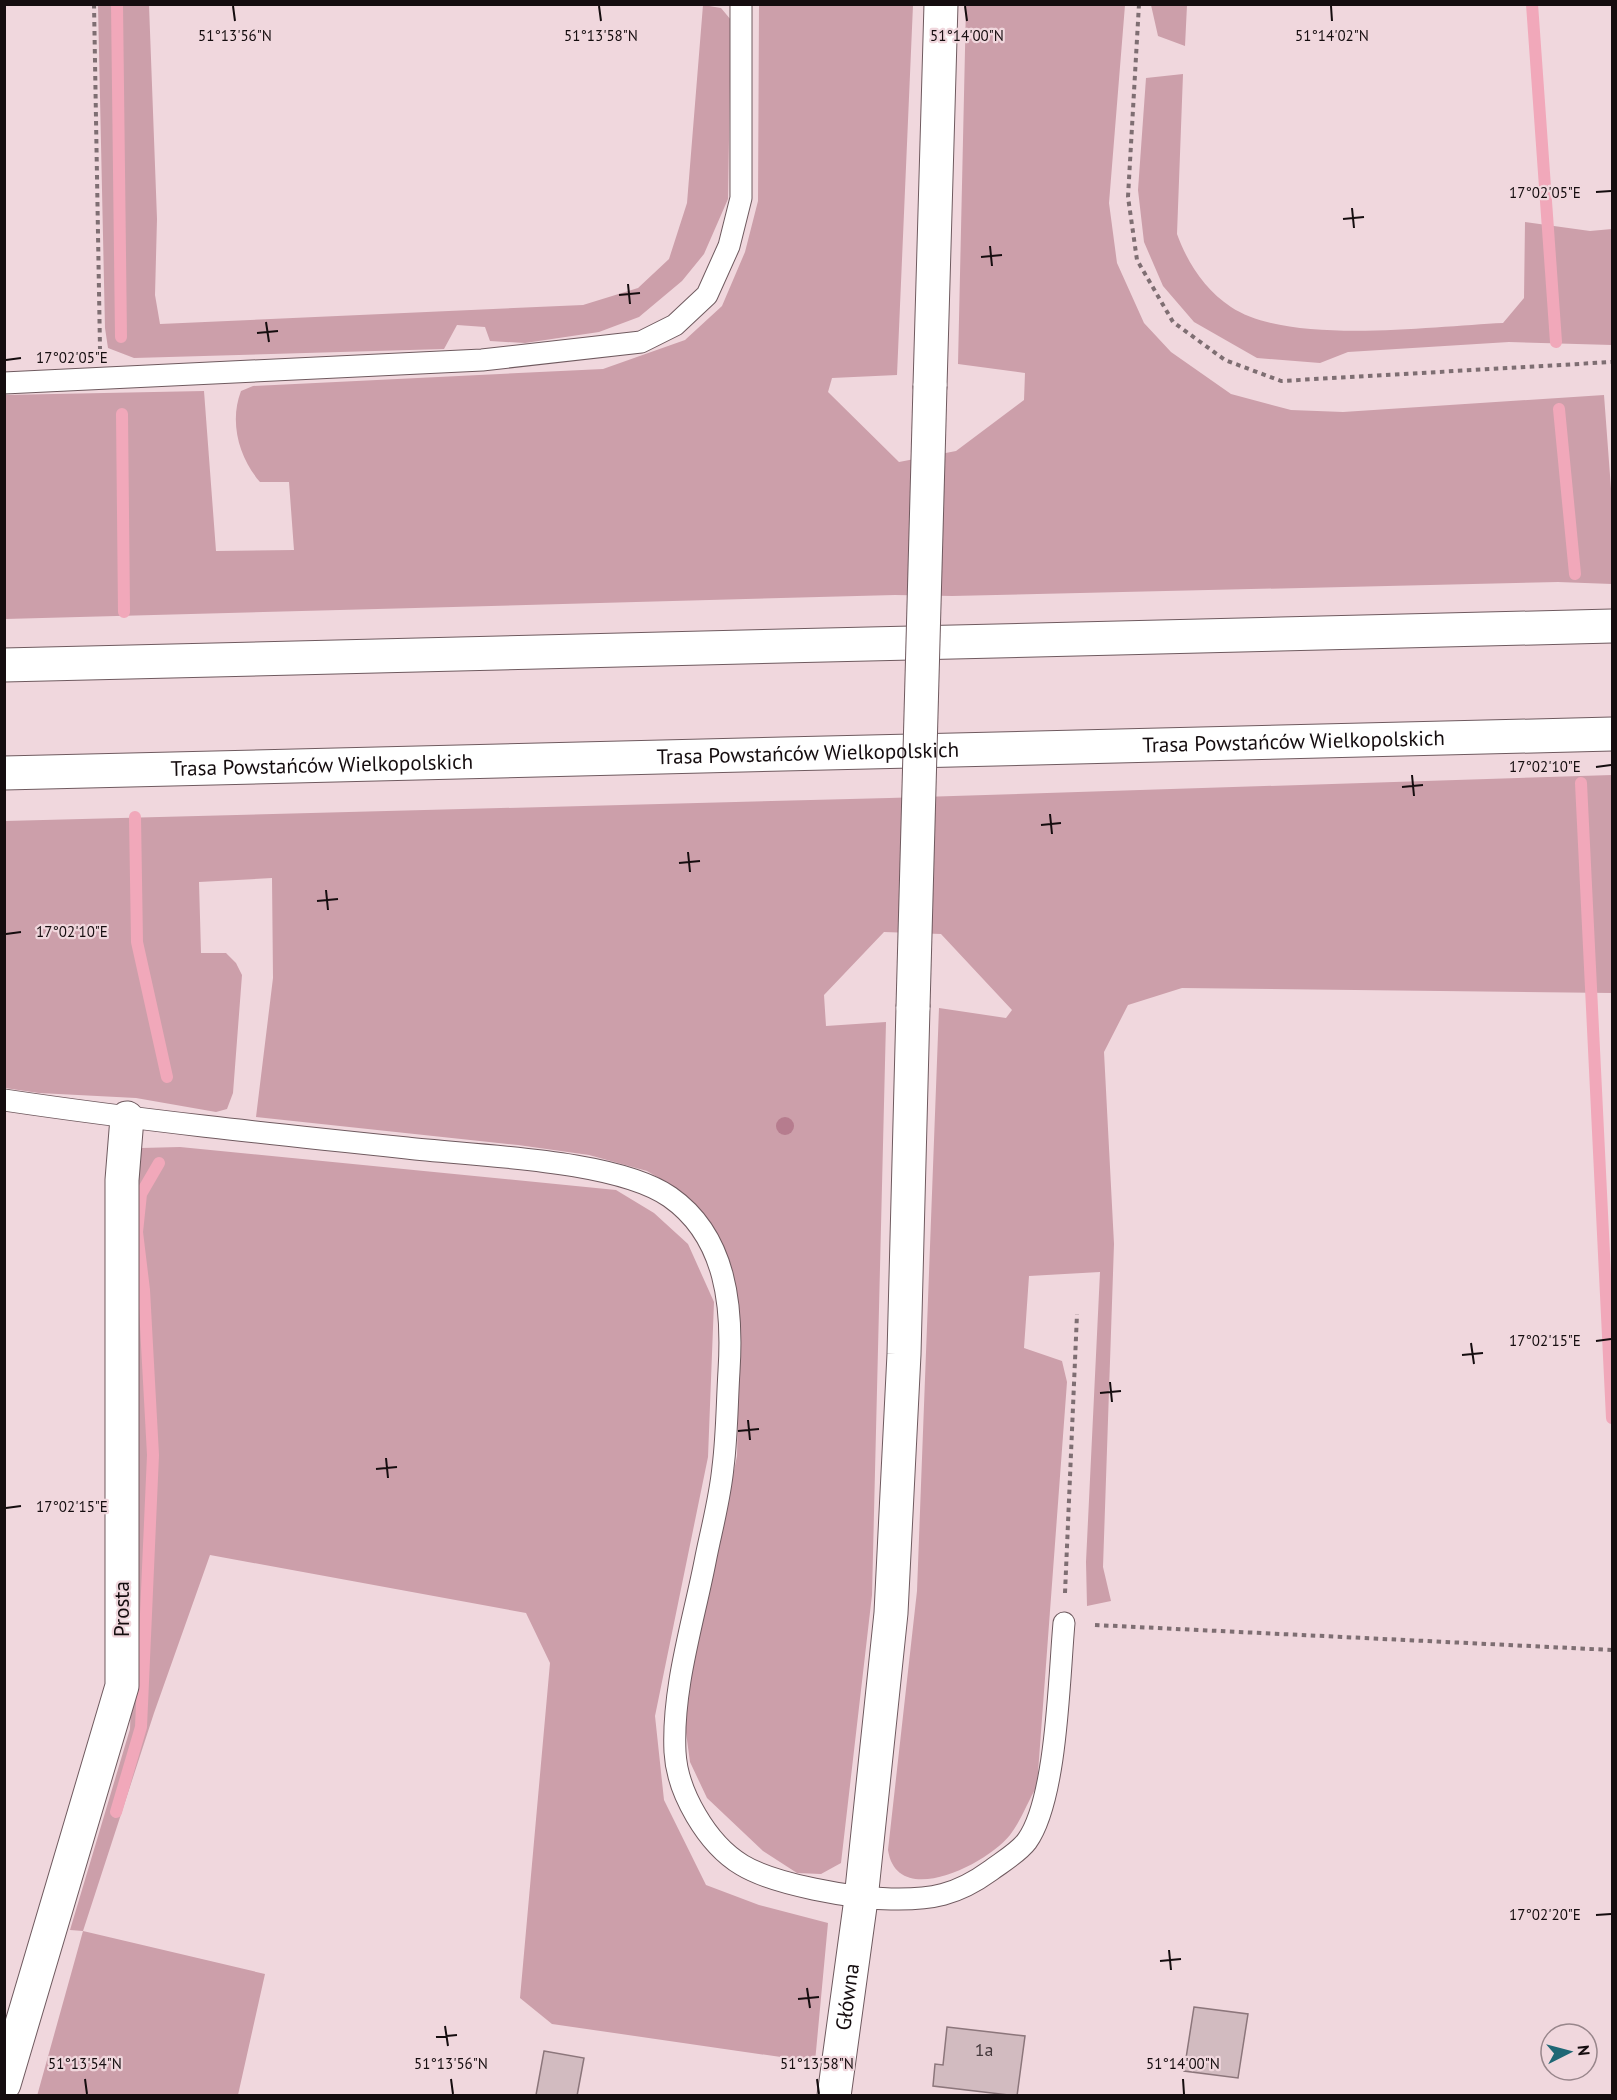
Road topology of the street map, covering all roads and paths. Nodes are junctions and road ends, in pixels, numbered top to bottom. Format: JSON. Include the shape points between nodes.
{"nodes":[{"id":1,"x":94,"y":4,"type":"edge"},
{"id":2,"x":741,"y":4,"type":"edge"},
{"id":3,"x":941,"y":4,"type":"edge"},
{"id":4,"x":1139,"y":4,"type":"edge"},
{"id":5,"x":1612,"y":362,"type":"edge"},
{"id":6,"x":100,"y":377,"type":"junction"},
{"id":7,"x":4,"y":383,"type":"edge"},
{"id":8,"x":1612,"y":626,"type":"edge"},
{"id":9,"x":44,"y":664,"type":"junction"},
{"id":10,"x":4,"y":665,"type":"edge"},
{"id":11,"x":4,"y":673,"type":"edge"},
{"id":12,"x":1612,"y":734,"type":"edge"},
{"id":13,"x":4,"y":764,"type":"edge"},
{"id":14,"x":48,"y":772,"type":"junction"},
{"id":15,"x":4,"y":773,"type":"edge"},
{"id":16,"x":4,"y":1100,"type":"edge"},
{"id":17,"x":127,"y":1118,"type":"junction"},
{"id":18,"x":1077,"y":1314,"type":"dead end"},
{"id":19,"x":1064,"y":1623,"type":"junction"},
{"id":20,"x":1612,"y":1650,"type":"edge"},
{"id":21,"x":861,"y":1899,"type":"junction"},
{"id":22,"x":4,"y":2084,"type":"edge"},
{"id":23,"x":834,"y":2096,"type":"edge"}],
"edges":[{"from":1,"to":6,"type":"path"},
{"from":2,"to":6,"type":"lane","via":[[741,198],[729,246],[707,295],[675,325],[641,342],[482,360]]},
{"from":3,"to":21,"type":"main road","name":"Główna","bridge":true,"via":[[904,1354],[891,1613]]},
{"from":4,"to":5,"type":"path","via":[[1128,197],[1137,260],[1173,322],[1225,360],[1281,381]]},
{"from":6,"to":7,"type":"lane"},
{"from":8,"to":9,"type":"main road"},
{"from":9,"to":10,"type":"main road"},
{"from":9,"to":11,"type":"lane"},
{"from":12,"to":14,"type":"main road","name":"Trasa Powstańców Wielkopolskich"},
{"from":13,"to":14,"type":"lane"},
{"from":14,"to":15,"type":"main road","name":"Trasa Powstańców Wielkopolskich"},
{"from":16,"to":17,"type":"lane"},
{"from":17,"to":21,"type":"lane","via":[[603,1172],[637,1180],[672,1198],[704,1232],[723,1271],[732,1328],[723,1468],[676,1711],[675,1758],[702,1827],[741,1864],[778,1878]]},
{"from":17,"to":22,"type":"main road","name":"Prosta","via":[[122,1180],[122,1686]]},
{"from":18,"to":19,"type":"path"},
{"from":19,"to":20,"type":"path"},
{"from":19,"to":21,"type":"lane","via":[[1050,1773],[1028,1840],[974,1883],[927,1900]]},
{"from":21,"to":23,"type":"main road","name":"Główna"}]}
